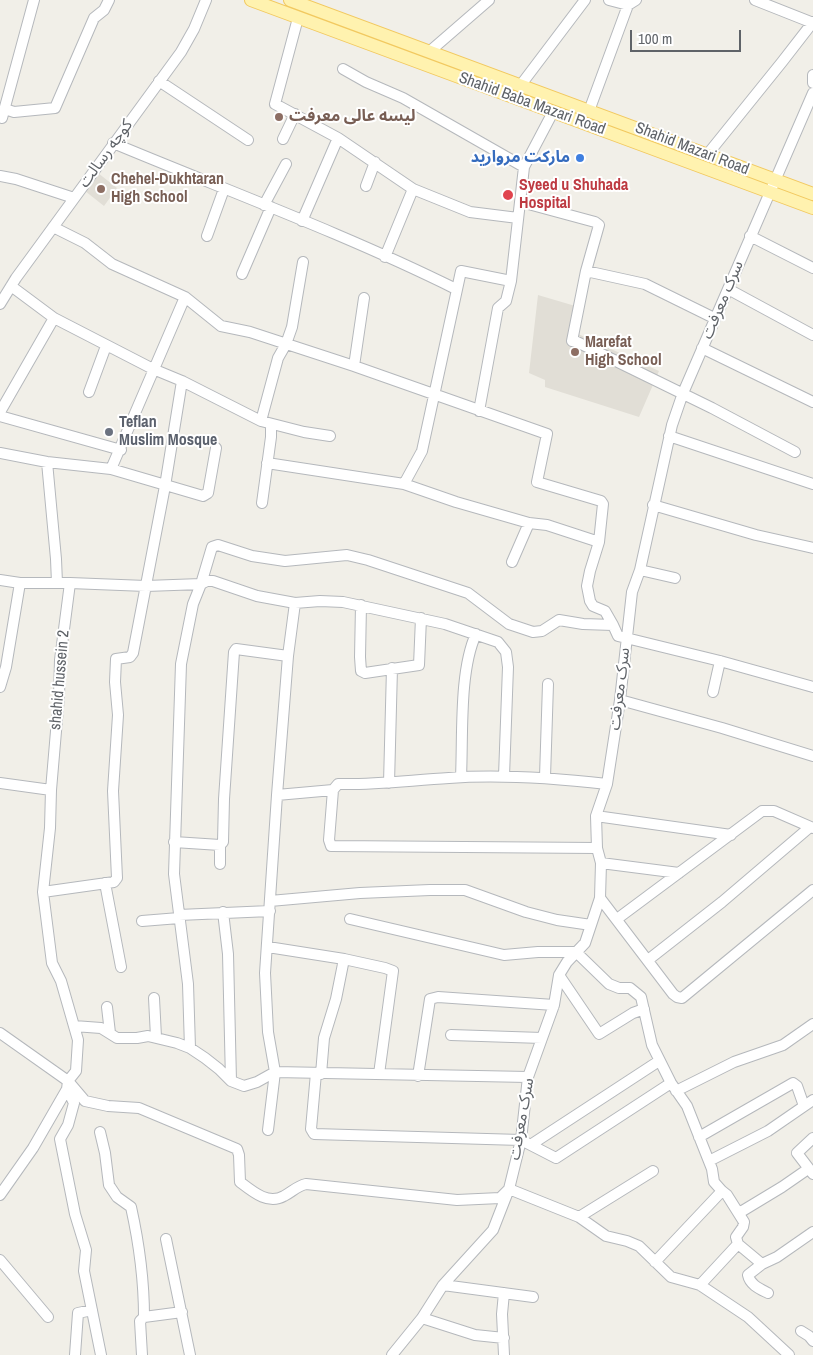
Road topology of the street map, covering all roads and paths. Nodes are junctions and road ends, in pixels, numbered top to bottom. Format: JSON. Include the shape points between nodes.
{"nodes":[{"id":1,"x":34,"y":0,"type":"edge"},
{"id":2,"x":109,"y":0,"type":"edge"},
{"id":3,"x":206,"y":0,"type":"edge"},
{"id":4,"x":251,"y":0,"type":"edge"},
{"id":5,"x":290,"y":0,"type":"edge"},
{"id":6,"x":489,"y":0,"type":"edge"},
{"id":7,"x":585,"y":0,"type":"edge"},
{"id":8,"x":609,"y":0,"type":"edge"},
{"id":9,"x":755,"y":0,"type":"edge"},
{"id":10,"x":632,"y":3,"type":"edge"},
{"id":11,"x":298,"y":18,"type":"junction"},
{"id":12,"x":813,"y":23,"type":"edge"},
{"id":13,"x":429,"y":52,"type":"junction"},
{"id":14,"x":343,"y":69,"type":"dead end"},
{"id":15,"x":813,"y":75,"type":"edge"},
{"id":16,"x":159,"y":82,"type":"junction"},
{"id":17,"x":813,"y":83,"type":"edge"},
{"id":18,"x":520,"y":86,"type":"junction"},
{"id":19,"x":813,"y":93,"type":"edge"},
{"id":20,"x":589,"y":111,"type":"junction"},
{"id":21,"x":553,"y":112,"type":"junction"},
{"id":22,"x":295,"y":114,"type":"junction"},
{"id":23,"x":338,"y":138,"type":"junction"},
{"id":24,"x":283,"y":139,"type":"dead end"},
{"id":25,"x":248,"y":140,"type":"dead end"},
{"id":26,"x":113,"y":143,"type":"junction"},
{"id":27,"x":707,"y":155,"type":"junction"},
{"id":28,"x":374,"y":162,"type":"junction"},
{"id":29,"x":286,"y":164,"type":"dead end"},
{"id":30,"x":524,"y":167,"type":"junction"},
{"id":31,"x":1,"y":179,"type":"edge"},
{"id":32,"x":774,"y":181,"type":"junction"},
{"id":33,"x":366,"y":186,"type":"dead end"},
{"id":34,"x":413,"y":188,"type":"junction"},
{"id":35,"x":224,"y":189,"type":"junction"},
{"id":36,"x":769,"y":193,"type":"junction"},
{"id":37,"x":813,"y":194,"type":"edge"},
{"id":38,"x":74,"y":198,"type":"junction"},
{"id":39,"x":521,"y":202,"type":"junction"},
{"id":40,"x":267,"y":206,"type":"junction"},
{"id":41,"x":813,"y":208,"type":"edge"},
{"id":42,"x":518,"y":218,"type":"junction"},
{"id":43,"x":302,"y":221,"type":"junction"},
{"id":44,"x":53,"y":227,"type":"junction"},
{"id":45,"x":206,"y":236,"type":"dead end"},
{"id":46,"x":750,"y":236,"type":"junction"},
{"id":47,"x":385,"y":257,"type":"junction"},
{"id":48,"x":303,"y":262,"type":"dead end"},
{"id":49,"x":813,"y":268,"type":"edge"},
{"id":50,"x":586,"y":271,"type":"junction"},
{"id":51,"x":242,"y":274,"type":"dead end"},
{"id":52,"x":511,"y":281,"type":"junction"},
{"id":53,"x":7,"y":287,"type":"edge"},
{"id":54,"x":456,"y":289,"type":"junction"},
{"id":55,"x":728,"y":290,"type":"junction"},
{"id":56,"x":185,"y":298,"type":"junction"},
{"id":57,"x":364,"y":298,"type":"dead end"},
{"id":58,"x":0,"y":304,"type":"edge"},
{"id":59,"x":54,"y":318,"type":"junction"},
{"id":60,"x":714,"y":318,"type":"junction"},
{"id":61,"x":813,"y":334,"type":"edge"},
{"id":62,"x":286,"y":344,"type":"junction"},
{"id":63,"x":106,"y":346,"type":"junction"},
{"id":64,"x":702,"y":348,"type":"junction"},
{"id":65,"x":354,"y":366,"type":"junction"},
{"id":66,"x":153,"y":369,"type":"junction"},
{"id":67,"x":182,"y":381,"type":"junction"},
{"id":68,"x":89,"y":392,"type":"dead end"},
{"id":69,"x":434,"y":393,"type":"junction"},
{"id":70,"x":682,"y":393,"type":"junction"},
{"id":71,"x":813,"y":402,"type":"edge"},
{"id":72,"x":479,"y":411,"type":"junction"},
{"id":73,"x":0,"y":414,"type":"edge"},
{"id":74,"x":261,"y":421,"type":"junction"},
{"id":75,"x":271,"y":424,"type":"junction"},
{"id":76,"x":330,"y":436,"type":"dead end"},
{"id":77,"x":669,"y":436,"type":"junction"},
{"id":78,"x":216,"y":448,"type":"dead end"},
{"id":79,"x":121,"y":450,"type":"junction"},
{"id":80,"x":795,"y":452,"type":"dead end"},
{"id":81,"x":0,"y":454,"type":"edge"},
{"id":82,"x":47,"y":462,"type":"junction"},
{"id":83,"x":267,"y":463,"type":"junction"},
{"id":84,"x":111,"y":469,"type":"junction"},
{"id":85,"x":404,"y":484,"type":"junction"},
{"id":86,"x":813,"y":484,"type":"edge"},
{"id":87,"x":165,"y":486,"type":"junction"},
{"id":88,"x":262,"y":503,"type":"dead end"},
{"id":89,"x":653,"y":505,"type":"junction"},
{"id":90,"x":529,"y":523,"type":"junction"},
{"id":91,"x":599,"y":542,"type":"junction"},
{"id":92,"x":813,"y":548,"type":"edge"},
{"id":93,"x":512,"y":562,"type":"dead end"},
{"id":94,"x":0,"y":568,"type":"edge"},
{"id":95,"x":640,"y":570,"type":"junction"},
{"id":96,"x":675,"y":578,"type":"dead end"},
{"id":97,"x":1,"y":580,"type":"edge"},
{"id":98,"x":20,"y":582,"type":"junction"},
{"id":99,"x":57,"y":583,"type":"junction"},
{"id":100,"x":70,"y":583,"type":"junction"},
{"id":101,"x":201,"y":584,"type":"junction"},
{"id":102,"x":146,"y":586,"type":"junction"},
{"id":103,"x":295,"y":603,"type":"junction"},
{"id":104,"x":361,"y":605,"type":"junction"},
{"id":105,"x":421,"y":618,"type":"junction"},
{"id":106,"x":613,"y":626,"type":"junction"},
{"id":107,"x":476,"y":634,"type":"junction"},
{"id":108,"x":626,"y":638,"type":"junction"},
{"id":109,"x":288,"y":656,"type":"junction"},
{"id":110,"x":720,"y":661,"type":"junction"},
{"id":111,"x":392,"y":668,"type":"junction"},
{"id":112,"x":548,"y":684,"type":"dead end"},
{"id":113,"x":0,"y":686,"type":"edge"},
{"id":114,"x":813,"y":687,"type":"edge"},
{"id":115,"x":713,"y":692,"type":"dead end"},
{"id":116,"x":620,"y":700,"type":"junction"},
{"id":117,"x":813,"y":756,"type":"edge"},
{"id":118,"x":504,"y":776,"type":"junction"},
{"id":119,"x":461,"y":777,"type":"junction"},
{"id":120,"x":544,"y":777,"type":"junction"},
{"id":121,"x":0,"y":783,"type":"edge"},
{"id":122,"x":389,"y":783,"type":"junction"},
{"id":123,"x":607,"y":784,"type":"junction"},
{"id":124,"x":51,"y":790,"type":"junction"},
{"id":125,"x":333,"y":790,"type":"junction"},
{"id":126,"x":277,"y":795,"type":"junction"},
{"id":127,"x":596,"y":816,"type":"junction"},
{"id":128,"x":812,"y":827,"type":"edge"},
{"id":129,"x":731,"y":835,"type":"junction"},
{"id":130,"x":174,"y":842,"type":"junction"},
{"id":131,"x":220,"y":845,"type":"junction"},
{"id":132,"x":597,"y":848,"type":"junction"},
{"id":133,"x":600,"y":863,"type":"junction"},
{"id":134,"x":220,"y":864,"type":"dead end"},
{"id":135,"x":680,"y":873,"type":"junction"},
{"id":136,"x":105,"y":883,"type":"junction"},
{"id":137,"x":813,"y":890,"type":"edge"},
{"id":138,"x":43,"y":892,"type":"junction"},
{"id":139,"x":600,"y":898,"type":"junction"},
{"id":140,"x":270,"y":906,"type":"junction"},
{"id":141,"x":223,"y":912,"type":"junction"},
{"id":142,"x":179,"y":916,"type":"junction"},
{"id":143,"x":350,"y":919,"type":"dead end"},
{"id":144,"x":617,"y":919,"type":"junction"},
{"id":145,"x":142,"y":921,"type":"dead end"},
{"id":146,"x":591,"y":924,"type":"junction"},
{"id":147,"x":268,"y":947,"type":"junction"},
{"id":148,"x":576,"y":952,"type":"junction"},
{"id":149,"x":344,"y":959,"type":"junction"},
{"id":150,"x":648,"y":960,"type":"junction"},
{"id":151,"x":121,"y":967,"type":"dead end"},
{"id":152,"x":559,"y":975,"type":"junction"},
{"id":153,"x":154,"y":998,"type":"dead end"},
{"id":154,"x":554,"y":1005,"type":"junction"},
{"id":155,"x":107,"y":1007,"type":"dead end"},
{"id":156,"x":644,"y":1009,"type":"junction"},
{"id":157,"x":813,"y":1024,"type":"edge"},
{"id":158,"x":74,"y":1026,"type":"junction"},
{"id":159,"x":0,"y":1032,"type":"edge"},
{"id":160,"x":110,"y":1033,"type":"junction"},
{"id":161,"x":451,"y":1035,"type":"dead end"},
{"id":162,"x":156,"y":1037,"type":"junction"},
{"id":163,"x":542,"y":1038,"type":"junction"},
{"id":164,"x":190,"y":1048,"type":"junction"},
{"id":165,"x":659,"y":1061,"type":"junction"},
{"id":166,"x":275,"y":1072,"type":"junction"},
{"id":167,"x":319,"y":1074,"type":"junction"},
{"id":168,"x":378,"y":1074,"type":"junction"},
{"id":169,"x":418,"y":1076,"type":"junction"},
{"id":170,"x":528,"y":1077,"type":"junction"},
{"id":171,"x":231,"y":1081,"type":"junction"},
{"id":172,"x":67,"y":1085,"type":"junction"},
{"id":173,"x":674,"y":1087,"type":"junction"},
{"id":174,"x":813,"y":1100,"type":"edge"},
{"id":175,"x":804,"y":1106,"type":"junction"},
{"id":176,"x":268,"y":1130,"type":"dead end"},
{"id":177,"x":100,"y":1132,"type":"dead end"},
{"id":178,"x":699,"y":1137,"type":"junction"},
{"id":179,"x":813,"y":1138,"type":"edge"},
{"id":180,"x":521,"y":1140,"type":"junction"},
{"id":181,"x":532,"y":1144,"type":"junction"},
{"id":182,"x":709,"y":1161,"type":"junction"},
{"id":183,"x":653,"y":1171,"type":"dead end"},
{"id":184,"x":810,"y":1171,"type":"edge"},
{"id":185,"x":509,"y":1189,"type":"junction"},
{"id":186,"x":722,"y":1191,"type":"junction"},
{"id":187,"x":0,"y":1196,"type":"edge"},
{"id":188,"x":739,"y":1213,"type":"junction"},
{"id":189,"x":580,"y":1217,"type":"junction"},
{"id":190,"x":813,"y":1232,"type":"edge"},
{"id":191,"x":166,"y":1239,"type":"dead end"},
{"id":192,"x":738,"y":1244,"type":"junction"},
{"id":193,"x":0,"y":1260,"type":"edge"},
{"id":194,"x":655,"y":1262,"type":"junction"},
{"id":195,"x":762,"y":1264,"type":"junction"},
{"id":196,"x":443,"y":1285,"type":"junction"},
{"id":197,"x":700,"y":1286,"type":"junction"},
{"id":198,"x":768,"y":1292,"type":"dead end"},
{"id":199,"x":504,"y":1293,"type":"junction"},
{"id":200,"x":533,"y":1297,"type":"dead end"},
{"id":201,"x":92,"y":1310,"type":"junction"},
{"id":202,"x":182,"y":1312,"type":"junction"},
{"id":203,"x":48,"y":1317,"type":"dead end"},
{"id":204,"x":144,"y":1317,"type":"junction"},
{"id":205,"x":422,"y":1318,"type":"junction"},
{"id":206,"x":801,"y":1331,"type":"dead end"},
{"id":207,"x":504,"y":1338,"type":"junction"},
{"id":208,"x":813,"y":1341,"type":"edge"},
{"id":209,"x":75,"y":1355,"type":"edge"},
{"id":210,"x":101,"y":1355,"type":"edge"},
{"id":211,"x":142,"y":1355,"type":"edge"},
{"id":212,"x":190,"y":1355,"type":"edge"},
{"id":213,"x":393,"y":1355,"type":"edge"},
{"id":214,"x":504,"y":1355,"type":"edge"},
{"id":215,"x":789,"y":1355,"type":"edge"}],
"edges":[{"from":1,"to":2,"type":"street","via":[[4,113],[55,108],[94,18],[104,10]]},
{"from":3,"to":16,"type":"street","name":"کوچه رسالت","via":[[186,42]]},
{"from":4,"to":11,"type":"main road","name":"Shahid Baba Mazari Road"},
{"from":5,"to":13,"type":"main road","name":"Shahid Mazari Road"},
{"from":6,"to":13,"type":"street"},
{"from":7,"to":18,"type":"street"},
{"from":8,"to":10,"type":"street"},
{"from":9,"to":12,"type":"street"},
{"from":10,"to":20,"type":"street"},
{"from":11,"to":21,"type":"main road","name":"Shahid Baba Mazari Road"},
{"from":11,"to":22,"type":"street","via":[[275,101],[277,106]]},
{"from":12,"to":27,"type":"street"},
{"from":13,"to":18,"type":"main road","name":"Shahid Mazari Road"},
{"from":14,"to":30,"type":"street","via":[[403,98]]},
{"from":15,"to":17,"type":"street"},
{"from":16,"to":25,"type":"street"},
{"from":16,"to":26,"type":"street","name":"کوچه رسالت"},
{"from":18,"to":20,"type":"main road","name":"Shahid Mazari Road"},
{"from":19,"to":32,"type":"street","name":"سرک معرفت"},
{"from":20,"to":27,"type":"main road","name":"Shahid Mazari Road"},
{"from":21,"to":30,"type":"street"},
{"from":21,"to":36,"type":"main road","name":"Shahid Baba Mazari Road"},
{"from":22,"to":23,"type":"street"},
{"from":22,"to":24,"type":"street"},
{"from":23,"to":28,"type":"street"},
{"from":23,"to":43,"type":"street"},
{"from":26,"to":35,"type":"street"},
{"from":26,"to":38,"type":"street","name":"کوچه رسالت"},
{"from":27,"to":32,"type":"main road","name":"Shahid Mazari Road"},
{"from":28,"to":33,"type":"street"},
{"from":28,"to":34,"type":"street"},
{"from":29,"to":40,"type":"street"},
{"from":30,"to":39,"type":"street"},
{"from":31,"to":38,"type":"street","via":[[16,179]]},
{"from":32,"to":36,"type":"street","name":"سرک معرفت"},
{"from":32,"to":37,"type":"main road","name":"Shahid Mazari Road"},
{"from":34,"to":42,"type":"street","via":[[470,212]]},
{"from":34,"to":47,"type":"street"},
{"from":35,"to":40,"type":"street"},
{"from":35,"to":45,"type":"street"},
{"from":36,"to":41,"type":"main road","name":"Shahid Baba Mazari Road"},
{"from":36,"to":46,"type":"street","name":"سرک معرفت"},
{"from":38,"to":44,"type":"street","name":"کوچه رسالت"},
{"from":39,"to":42,"type":"street"},
{"from":39,"to":50,"type":"street","via":[[598,223]]},
{"from":40,"to":43,"type":"street"},
{"from":40,"to":51,"type":"street"},
{"from":42,"to":52,"type":"street"},
{"from":43,"to":47,"type":"street"},
{"from":44,"to":53,"type":"street","name":"کوچه رسالت"},
{"from":44,"to":56,"type":"street","via":[[85,243],[112,264]]},
{"from":46,"to":49,"type":"street"},
{"from":46,"to":55,"type":"street","name":"سرک معرفت"},
{"from":47,"to":54,"type":"street"},
{"from":48,"to":62,"type":"street"},
{"from":50,"to":60,"type":"street","via":[[645,284]]},
{"from":50,"to":70,"type":"street","via":[[572,341]]},
{"from":52,"to":54,"type":"street","via":[[461,271]]},
{"from":52,"to":72,"type":"street","via":[[506,301],[498,308]]},
{"from":53,"to":58,"type":"street","name":"کوچه رسالت"},
{"from":53,"to":59,"type":"street"},
{"from":54,"to":69,"type":"street"},
{"from":55,"to":60,"type":"street","name":"سرک معرفت"},
{"from":55,"to":61,"type":"street"},
{"from":56,"to":62,"type":"street","via":[[221,326]]},
{"from":56,"to":66,"type":"street"},
{"from":57,"to":65,"type":"street"},
{"from":59,"to":63,"type":"street"},
{"from":59,"to":73,"type":"street"},
{"from":60,"to":64,"type":"street","name":"سرک معرفت"},
{"from":62,"to":65,"type":"street"},
{"from":62,"to":74,"type":"street","via":[[278,358]]},
{"from":63,"to":66,"type":"street"},
{"from":63,"to":68,"type":"street"},
{"from":64,"to":70,"type":"street","name":"سرک معرفت"},
{"from":64,"to":71,"type":"street"},
{"from":65,"to":69,"type":"street"},
{"from":66,"to":67,"type":"street"},
{"from":66,"to":79,"type":"street"},
{"from":67,"to":74,"type":"street"},
{"from":67,"to":87,"type":"street"},
{"from":69,"to":72,"type":"street"},
{"from":69,"to":85,"type":"street","via":[[422,451]]},
{"from":70,"to":77,"type":"street","name":"سرک معرفت"},
{"from":70,"to":80,"type":"street"},
{"from":72,"to":91,"type":"street","via":[[547,434],[537,482],[601,501]]},
{"from":73,"to":79,"type":"street"},
{"from":74,"to":75,"type":"street"},
{"from":75,"to":76,"type":"street"},
{"from":75,"to":83,"type":"street"},
{"from":77,"to":86,"type":"street"},
{"from":77,"to":89,"type":"street","name":"سرک معرفت"},
{"from":78,"to":87,"type":"street","via":[[206,496]]},
{"from":79,"to":84,"type":"street"},
{"from":81,"to":82,"type":"street"},
{"from":82,"to":84,"type":"street"},
{"from":82,"to":99,"type":"street"},
{"from":83,"to":85,"type":"street"},
{"from":83,"to":88,"type":"street"},
{"from":84,"to":87,"type":"street"},
{"from":85,"to":90,"type":"street"},
{"from":87,"to":102,"type":"street"},
{"from":89,"to":92,"type":"street"},
{"from":89,"to":95,"type":"street","name":"سرک معرفت"},
{"from":90,"to":91,"type":"street","via":[[546,525]]},
{"from":90,"to":93,"type":"street"},
{"from":91,"to":106,"type":"street","via":[[590,571],[588,593],[593,606],[605,612]]},
{"from":94,"to":97,"type":"street"},
{"from":95,"to":96,"type":"street"},
{"from":95,"to":108,"type":"street","name":"سرک معرفت","via":[[632,592]]},
{"from":97,"to":98,"type":"street"},
{"from":98,"to":99,"type":"street"},
{"from":98,"to":113,"type":"street"},
{"from":99,"to":100,"type":"street"},
{"from":100,"to":102,"type":"street"},
{"from":100,"to":124,"type":"street","name":"shahid hussein 2","via":[[60,660]]},
{"from":101,"to":102,"type":"street"},
{"from":101,"to":103,"type":"street","via":[[213,582],[257,596]]},
{"from":101,"to":106,"type":"street","via":[[215,545],[285,561],[347,556],[468,594],[509,624],[533,632],[542,631],[559,620]]},
{"from":101,"to":130,"type":"street","via":[[193,604],[181,664]]},
{"from":102,"to":136,"type":"street","via":[[133,653],[130,657],[116,659],[118,715],[113,790],[117,878],[114,882]]},
{"from":103,"to":104,"type":"street","via":[[320,601]]},
{"from":103,"to":109,"type":"street"},
{"from":104,"to":105,"type":"street"},
{"from":104,"to":111,"type":"street","via":[[361,671]]},
{"from":105,"to":107,"type":"street"},
{"from":105,"to":111,"type":"street","via":[[419,665]]},
{"from":106,"to":108,"type":"street","via":[[618,636]]},
{"from":107,"to":118,"type":"street","via":[[498,642],[506,652]]},
{"from":107,"to":119,"type":"street","via":[[466,673]]},
{"from":108,"to":110,"type":"street"},
{"from":108,"to":116,"type":"street","name":"سرک معرفت"},
{"from":109,"to":126,"type":"street"},
{"from":109,"to":131,"type":"street","via":[[240,648],[234,652],[223,842]]},
{"from":110,"to":114,"type":"street"},
{"from":110,"to":115,"type":"street"},
{"from":111,"to":122,"type":"street"},
{"from":112,"to":120,"type":"street"},
{"from":116,"to":117,"type":"street"},
{"from":116,"to":123,"type":"street","name":"سرک معرفت"},
{"from":118,"to":119,"type":"street"},
{"from":118,"to":120,"type":"street"},
{"from":119,"to":122,"type":"street"},
{"from":120,"to":123,"type":"street"},
{"from":121,"to":124,"type":"street"},
{"from":122,"to":125,"type":"street","via":[[338,784]]},
{"from":123,"to":127,"type":"street","name":"سرک معرفت"},
{"from":124,"to":138,"type":"street","name":"shahid hussein 2"},
{"from":125,"to":126,"type":"street"},
{"from":125,"to":132,"type":"street","via":[[331,846]]},
{"from":126,"to":140,"type":"street"},
{"from":127,"to":129,"type":"street"},
{"from":127,"to":132,"type":"street","name":"سرک معرفت"},
{"from":128,"to":129,"type":"street","via":[[774,812],[762,811]]},
{"from":128,"to":150,"type":"street"},
{"from":129,"to":135,"type":"street"},
{"from":130,"to":131,"type":"street"},
{"from":130,"to":142,"type":"street"},
{"from":131,"to":134,"type":"street"},
{"from":132,"to":133,"type":"street","name":"سرک معرفت"},
{"from":133,"to":135,"type":"street"},
{"from":133,"to":139,"type":"street","name":"سرک معرفت"},
{"from":135,"to":144,"type":"street"},
{"from":136,"to":138,"type":"street"},
{"from":136,"to":151,"type":"street"},
{"from":137,"to":150,"type":"street","via":[[682,998],[673,994]]},
{"from":138,"to":158,"type":"street","name":"shahid hussein 2","via":[[52,963],[61,981]]},
{"from":139,"to":144,"type":"street"},
{"from":139,"to":146,"type":"street","name":"سرک معرفت"},
{"from":140,"to":141,"type":"street"},
{"from":140,"to":146,"type":"street","via":[[360,893],[465,890],[526,912]]},
{"from":140,"to":147,"type":"street"},
{"from":141,"to":142,"type":"street"},
{"from":141,"to":171,"type":"street","via":[[228,954]]},
{"from":142,"to":145,"type":"street"},
{"from":142,"to":164,"type":"street","via":[[188,984]]},
{"from":143,"to":148,"type":"street","via":[[504,955]]},
{"from":144,"to":150,"type":"street"},
{"from":146,"to":148,"type":"street","name":"سرک معرفت","via":[[584,943]]},
{"from":147,"to":149,"type":"street"},
{"from":147,"to":166,"type":"street","via":[[268,1032]]},
{"from":148,"to":152,"type":"street","name":"سرک معرفت"},
{"from":148,"to":156,"type":"street","via":[[609,984],[630,988],[641,997]]},
{"from":149,"to":167,"type":"street","via":[[324,1038]]},
{"from":149,"to":168,"type":"street","via":[[393,972]]},
{"from":152,"to":154,"type":"street","name":"سرک معرفت"},
{"from":152,"to":156,"type":"street","via":[[599,1034]]},
{"from":153,"to":162,"type":"street"},
{"from":154,"to":163,"type":"street","name":"سرک معرفت"},
{"from":154,"to":169,"type":"street","via":[[430,999]]},
{"from":155,"to":160,"type":"street"},
{"from":156,"to":165,"type":"street"},
{"from":157,"to":173,"type":"street","via":[[783,1045]]},
{"from":158,"to":160,"type":"street","via":[[101,1028]]},
{"from":158,"to":172,"type":"street","name":"shahid hussein 2","via":[[78,1040],[76,1071]]},
{"from":159,"to":172,"type":"street"},
{"from":160,"to":162,"type":"street","via":[[118,1038]]},
{"from":161,"to":163,"type":"street"},
{"from":162,"to":164,"type":"street"},
{"from":163,"to":170,"type":"street","name":"سرک معرفت"},
{"from":164,"to":171,"type":"street"},
{"from":165,"to":173,"type":"street"},
{"from":165,"to":181,"type":"street"},
{"from":166,"to":167,"type":"street"},
{"from":166,"to":171,"type":"street","via":[[244,1086]]},
{"from":166,"to":176,"type":"street"},
{"from":167,"to":168,"type":"street"},
{"from":167,"to":180,"type":"street","via":[[311,1129],[314,1134]]},
{"from":168,"to":169,"type":"street"},
{"from":169,"to":170,"type":"street"},
{"from":170,"to":180,"type":"street","name":"سرک معرفت"},
{"from":172,"to":185,"type":"street","via":[[85,1101],[139,1108],[237,1149],[240,1182],[256,1195],[271,1199],[283,1197],[306,1184],[457,1200],[500,1198]]},
{"from":172,"to":187,"type":"street","name":"shahid hussein 2","via":[[33,1148]]},
{"from":172,"to":201,"type":"street","via":[[74,1103],[60,1139],[86,1250],[84,1271]]},
{"from":173,"to":178,"type":"street","via":[[687,1106]]},
{"from":173,"to":181,"type":"street","via":[[556,1158]]},
{"from":174,"to":175,"type":"street"},
{"from":175,"to":178,"type":"street","via":[[793,1083]]},
{"from":175,"to":182,"type":"street","via":[[768,1131]]},
{"from":177,"to":204,"type":"street","via":[[109,1186],[131,1207],[144,1288]]},
{"from":178,"to":182,"type":"street"},
{"from":179,"to":184,"type":"street","via":[[797,1153]]},
{"from":180,"to":181,"type":"street"},
{"from":180,"to":185,"type":"street","name":"سرک معرفت"},
{"from":182,"to":186,"type":"street","via":[[714,1182]]},
{"from":183,"to":189,"type":"street"},
{"from":184,"to":188,"type":"street"},
{"from":185,"to":189,"type":"street"},
{"from":185,"to":196,"type":"street","name":"سرک معرفت","via":[[493,1230]]},
{"from":186,"to":188,"type":"street"},
{"from":186,"to":194,"type":"street"},
{"from":188,"to":192,"type":"street","via":[[744,1222],[736,1237]]},
{"from":189,"to":194,"type":"street","via":[[606,1236],[639,1246]]},
{"from":190,"to":195,"type":"street"},
{"from":191,"to":202,"type":"street"},
{"from":192,"to":195,"type":"street"},
{"from":192,"to":197,"type":"street"},
{"from":193,"to":203,"type":"street"},
{"from":194,"to":197,"type":"street","via":[[671,1277]]},
{"from":195,"to":198,"type":"street","via":[[748,1275],[756,1287]]},
{"from":196,"to":199,"type":"street"},
{"from":196,"to":205,"type":"street","name":"سرک معرفت"},
{"from":197,"to":215,"type":"street","via":[[748,1317]]},
{"from":199,"to":200,"type":"street"},
{"from":199,"to":207,"type":"street"},
{"from":201,"to":209,"type":"street","via":[[78,1313]]},
{"from":201,"to":210,"type":"street"},
{"from":202,"to":204,"type":"street"},
{"from":202,"to":212,"type":"street"},
{"from":204,"to":211,"type":"street","via":[[140,1321]]},
{"from":205,"to":207,"type":"street","via":[[475,1335]]},
{"from":205,"to":213,"type":"street","name":"سرک معرفت"},
{"from":206,"to":208,"type":"street"},
{"from":207,"to":214,"type":"street"}]}
